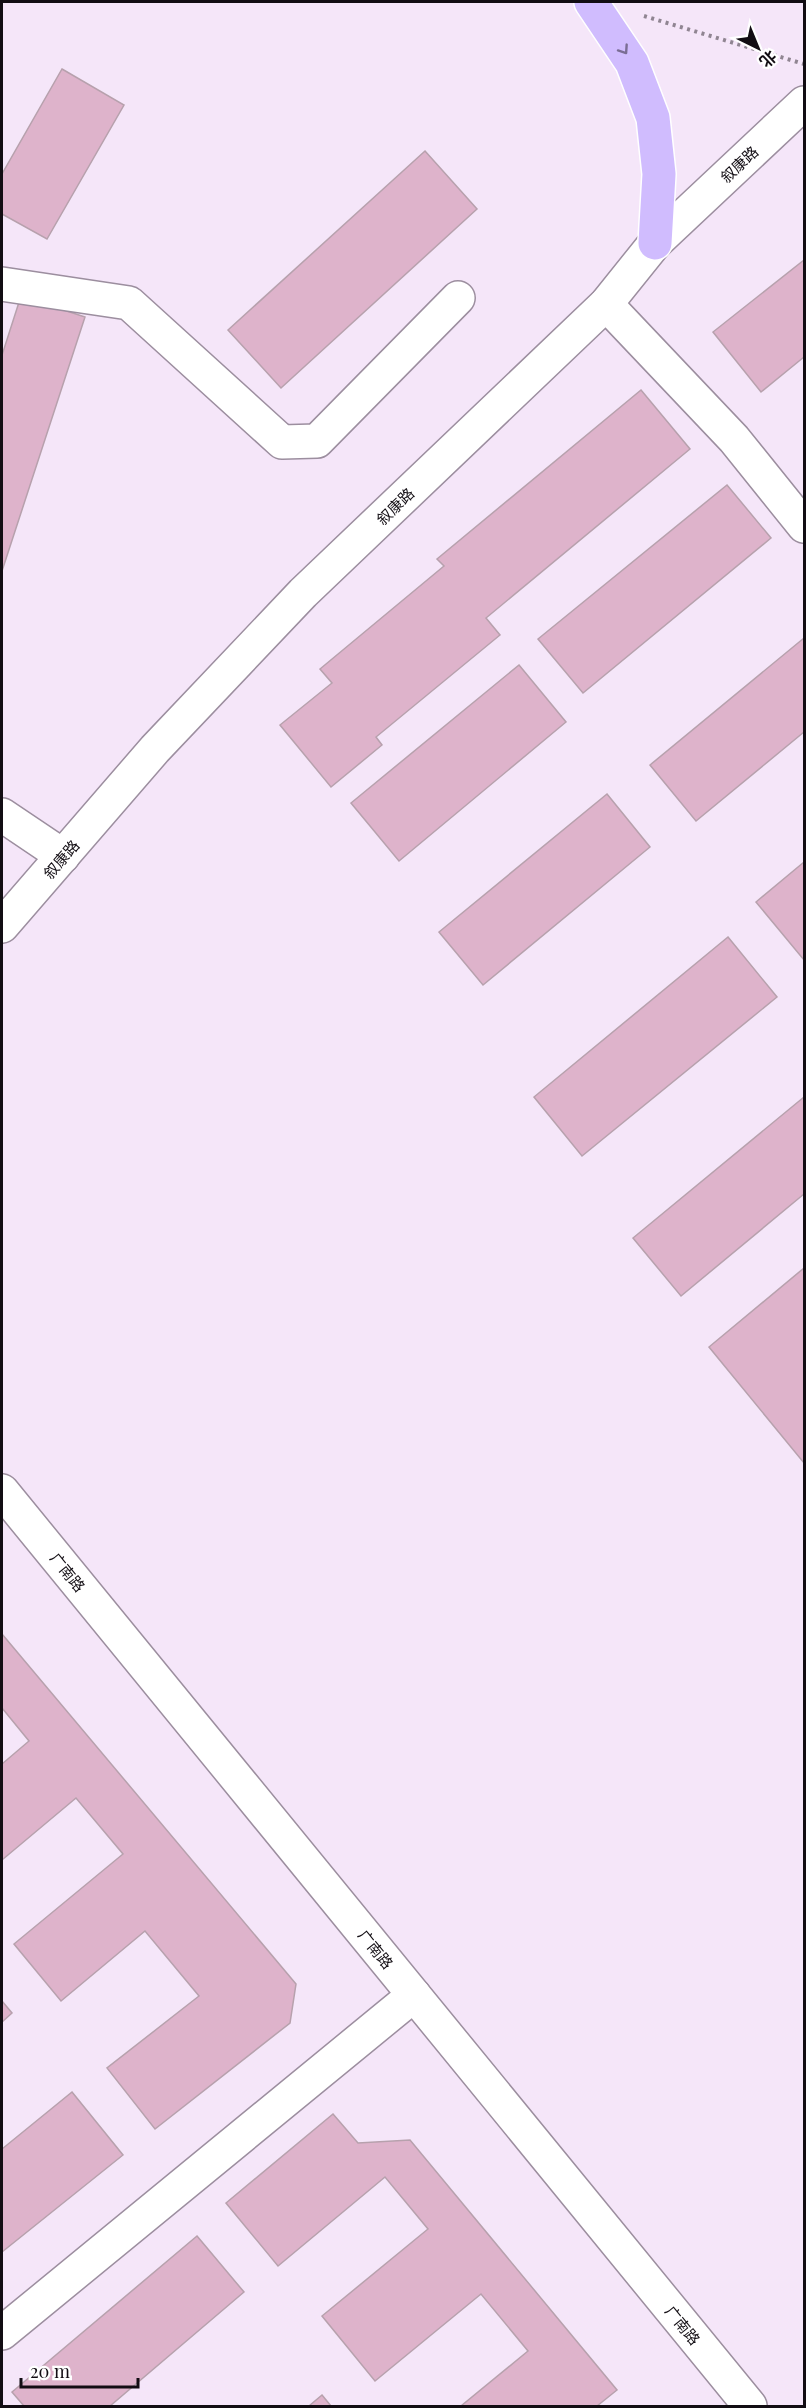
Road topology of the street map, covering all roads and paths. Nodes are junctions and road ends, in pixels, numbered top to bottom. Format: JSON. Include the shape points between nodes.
{"nodes":[{"id":1,"x":591,"y":2,"type":"edge"},
{"id":2,"x":641,"y":15,"type":"dead end"},
{"id":3,"x":804,"y":64,"type":"edge"},
{"id":4,"x":804,"y":103,"type":"edge"},
{"id":5,"x":655,"y":243,"type":"junction"},
{"id":6,"x":2,"y":284,"type":"edge"},
{"id":7,"x":458,"y":298,"type":"dead end"},
{"id":8,"x":606,"y":304,"type":"junction"},
{"id":9,"x":804,"y":526,"type":"edge"},
{"id":10,"x":2,"y":815,"type":"edge"},
{"id":11,"x":63,"y":856,"type":"junction"},
{"id":12,"x":2,"y":926,"type":"edge"},
{"id":13,"x":2,"y":1491,"type":"edge"},
{"id":14,"x":414,"y":1995,"type":"junction"},
{"id":15,"x":2,"y":2333,"type":"edge"},
{"id":16,"x":750,"y":2406,"type":"edge"}],
"edges":[{"from":1,"to":5,"type":"main road","one_way":true,"via":[[633,63],[652,118],[659,174]]},
{"from":2,"to":3,"type":"path"},
{"from":4,"to":5,"type":"street","name":"叙康路"},
{"from":5,"to":8,"type":"street","name":"叙康路"},
{"from":6,"to":7,"type":"street","via":[[129,303],[282,442],[317,441]]},
{"from":8,"to":9,"type":"street","via":[[734,439]]},
{"from":8,"to":11,"type":"street","name":"叙康路","via":[[303,593],[154,749]]},
{"from":10,"to":11,"type":"street"},
{"from":11,"to":12,"type":"street","name":"叙康路"},
{"from":13,"to":14,"type":"street","name":"广南路"},
{"from":14,"to":15,"type":"street"},
{"from":14,"to":16,"type":"street","name":"广南路"}]}
